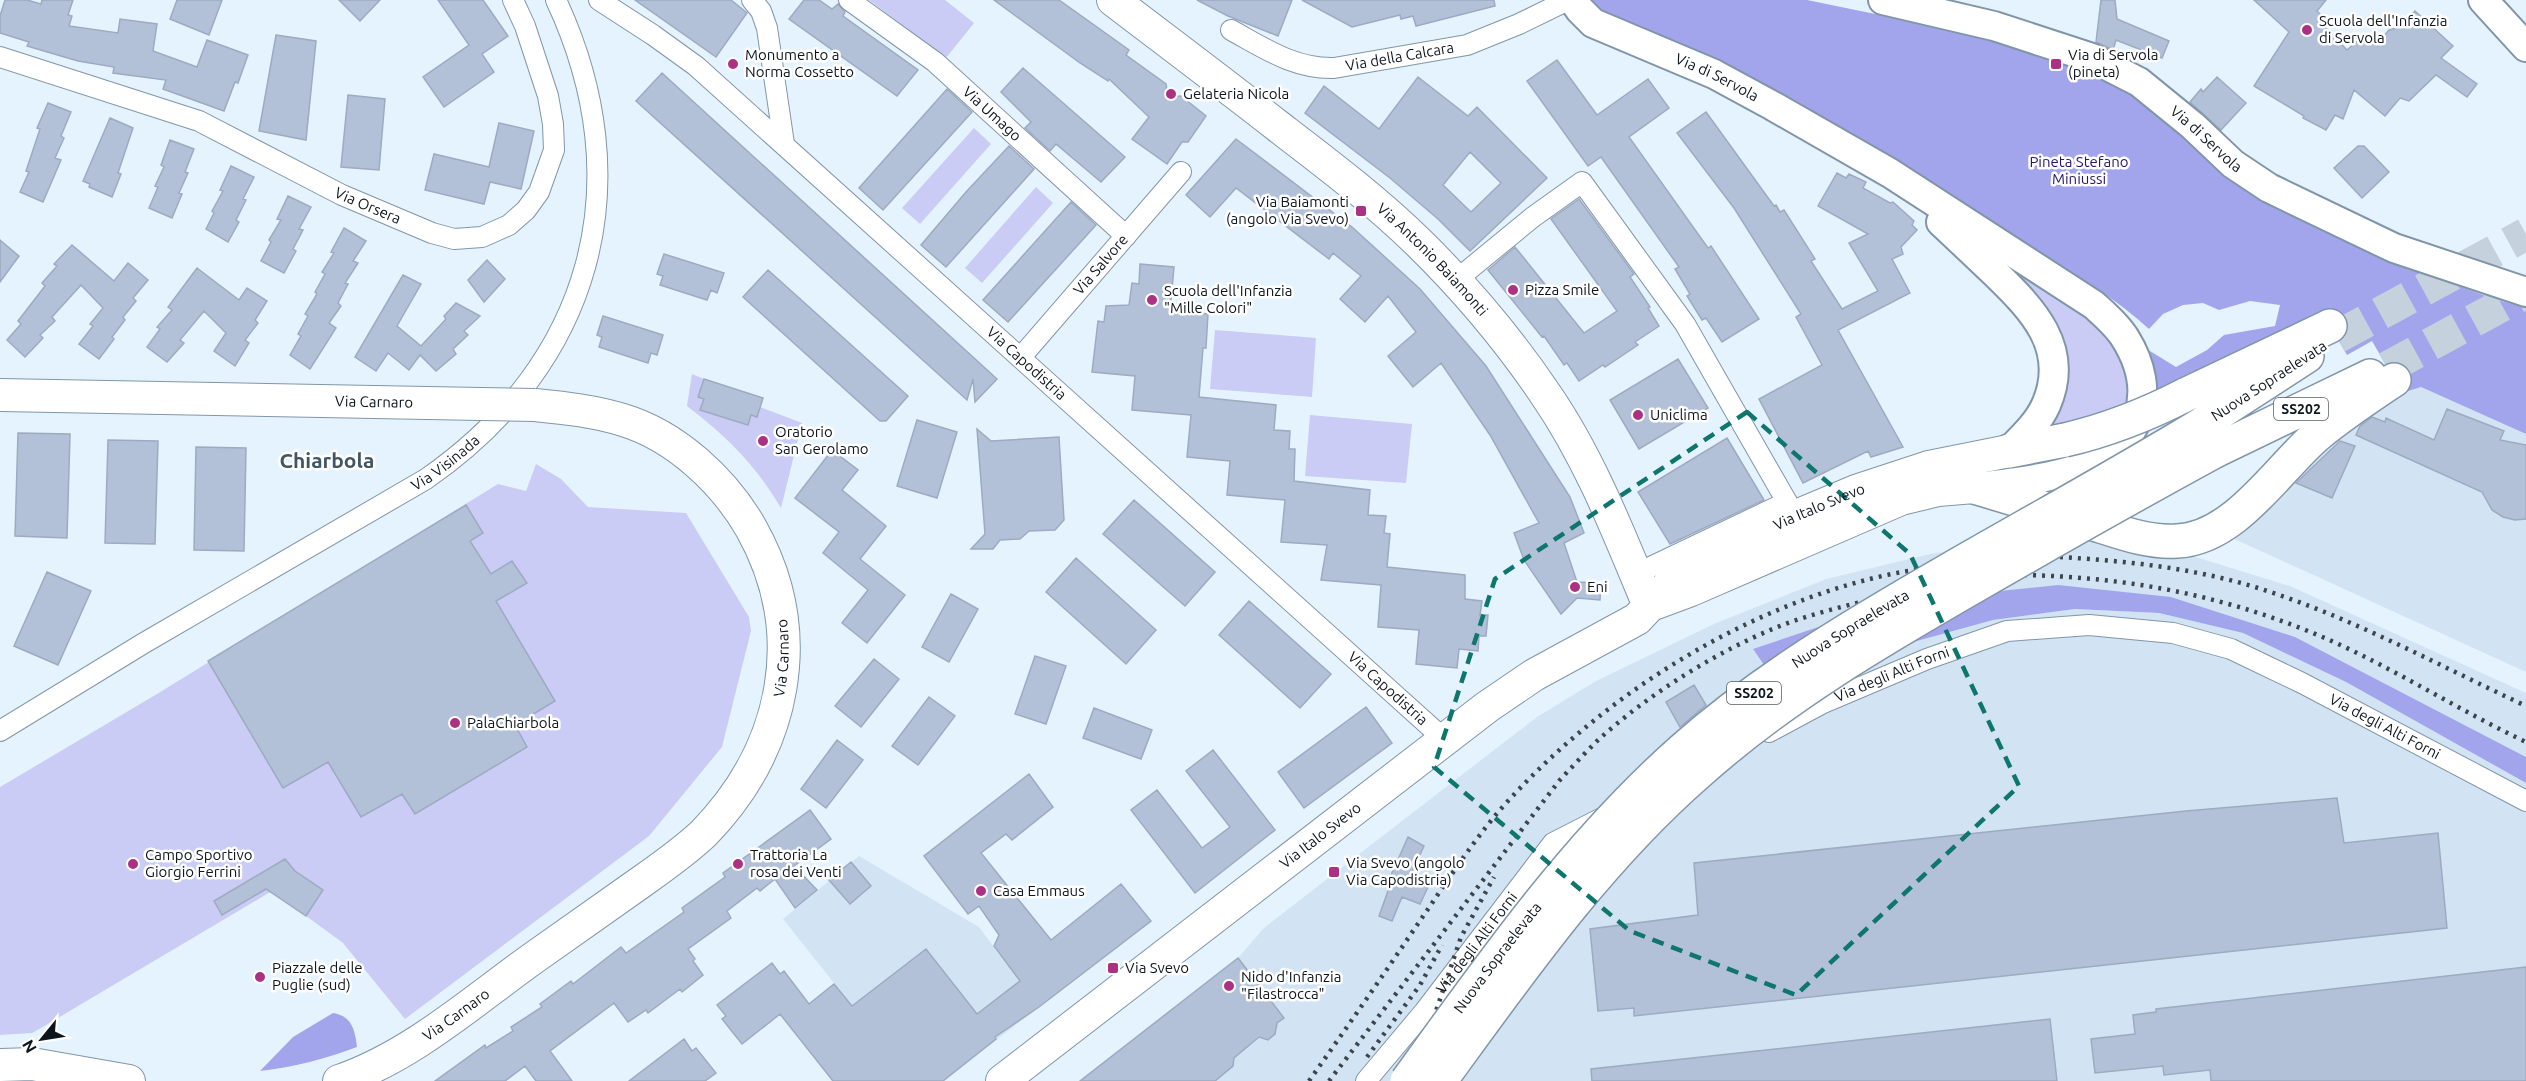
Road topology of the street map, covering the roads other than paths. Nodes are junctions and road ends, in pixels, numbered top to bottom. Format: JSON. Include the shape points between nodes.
{"nodes":[{"id":1,"x":513,"y":0,"type":"edge"},
{"id":2,"x":556,"y":0,"type":"edge"},
{"id":3,"x":599,"y":0,"type":"edge"},
{"id":4,"x":752,"y":0,"type":"edge"},
{"id":5,"x":849,"y":0,"type":"edge"},
{"id":6,"x":1113,"y":0,"type":"edge"},
{"id":7,"x":1568,"y":0,"type":"edge"},
{"id":8,"x":1573,"y":0,"type":"edge"},
{"id":9,"x":1883,"y":0,"type":"edge"},
{"id":10,"x":2483,"y":0,"type":"edge"},
{"id":11,"x":1231,"y":30,"type":"dead end"},
{"id":12,"x":2526,"y":47,"type":"edge"},
{"id":13,"x":0,"y":57,"type":"edge"},
{"id":14,"x":784,"y":144,"type":"junction"},
{"id":15,"x":1180,"y":172,"type":"dead end"},
{"id":16,"x":1895,"y":176,"type":"junction"},
{"id":17,"x":1126,"y":236,"type":"junction"},
{"id":18,"x":1455,"y":281,"type":"junction"},
{"id":19,"x":2526,"y":292,"type":"edge"},
{"id":20,"x":1021,"y":357,"type":"junction"},
{"id":21,"x":0,"y":395,"type":"edge"},
{"id":22,"x":2209,"y":438,"type":"junction"},
{"id":23,"x":2009,"y":451,"type":"junction"},
{"id":24,"x":1974,"y":487,"type":"junction"},
{"id":25,"x":1636,"y":574,"type":"junction"},
{"id":26,"x":1649,"y":606,"type":"junction"},
{"id":27,"x":0,"y":730,"type":"edge"},
{"id":28,"x":1445,"y":740,"type":"junction"},
{"id":29,"x":2526,"y":801,"type":"edge"},
{"id":30,"x":0,"y":1065,"type":"edge"},
{"id":31,"x":129,"y":1081,"type":"edge"},
{"id":32,"x":339,"y":1081,"type":"edge"},
{"id":33,"x":1002,"y":1081,"type":"edge"},
{"id":34,"x":1366,"y":1081,"type":"edge"},
{"id":35,"x":1407,"y":1081,"type":"edge"},
{"id":36,"x":1440,"y":1081,"type":"edge"}],
"edges":[{"from":1,"to":13,"type":"street","name":"Via Orsera","via":[[548,96],[554,150],[539,192],[526,210],[509,225],[482,237],[454,239],[432,232],[342,195],[199,121]]},
{"from":2,"to":27,"type":"street","name":"Via Visinada","via":[[581,63],[591,107],[598,191],[596,218],[578,290],[564,327],[534,376],[481,437],[426,479]]},
{"from":3,"to":14,"type":"street","name":"Via Capodistria","via":[[696,66]]},
{"from":4,"to":14,"type":"street","via":[[767,28]]},
{"from":5,"to":17,"type":"street","name":"Via Umago","via":[[935,62]]},
{"from":6,"to":18,"type":"main road","name":"Via Antonio Baiamonti","via":[[1346,178]]},
{"from":7,"to":11,"type":"street","name":"Via della Calcara","via":[[1467,45],[1334,68],[1317,69],[1283,59]]},
{"from":8,"to":16,"type":"main road","name":"Via di Servola","via":[[1593,23],[1714,74]]},
{"from":9,"to":19,"type":"main road","name":"Via di Servola","via":[[1994,26],[2092,58],[2139,82],[2233,164],[2269,188],[2394,248]]},
{"from":10,"to":12,"type":"main road"},
{"from":14,"to":20,"type":"street","name":"Via Capodistria"},
{"from":15,"to":17,"type":"street","name":"Via Salvore"},
{"from":16,"to":23,"type":"main road","name":"Via di Servola","via":[[2028,306],[2042,326],[2054,367],[2052,387],[2032,428]]},
{"from":16,"to":24,"type":"main road","name":"Via di Servola","via":[[2094,305],[2124,336],[2143,379],[2143,404],[2135,426],[2123,443],[2103,457],[2080,468]]},
{"from":17,"to":20,"type":"street","name":"Via Salvore"},
{"from":18,"to":25,"type":"main road","name":"Via Antonio Baiamonti","via":[[1546,394],[1577,446]]},
{"from":18,"to":25,"type":"street","via":[[1582,182],[1685,324],[1787,502]]},
{"from":20,"to":28,"type":"street","name":"Via Capodistria"},
{"from":21,"to":32,"type":"main road","name":"Via Carnaro","bridge":true,"via":[[536,405],[583,410],[625,420],[677,448],[724,489],[749,525],[773,575],[782,611],[783,679],[776,711],[755,764],[730,801],[701,835],[658,870],[401,1052]]},
{"from":22,"to":23,"type":"highway","name":"Nuova Sopraelevata","number":"SS202","bridge":true,"via":[[2333,332],[2104,431]]},
{"from":22,"to":24,"type":"highway","name":"Nuova Sopraelevata","number":"SS202","bridge":true,"via":[[2391,374],[2315,437],[2242,510],[2197,538],[2170,541],[2133,536]]},
{"from":22,"to":35,"type":"highway","name":"Nuova Sopraelevata","number":"SS202","bridge":true,"via":[[1876,611],[1762,686],[1683,749],[1632,797],[1568,867]]},
{"from":22,"to":36,"type":"highway","name":"Nuova Sopraelevata","number":"SS202","bridge":true,"via":[[1892,633],[1767,716],[1698,773],[1589,884]]},
{"from":23,"to":26,"type":"main road","name":"Via Italo Svevo","via":[[1929,467],[1794,517],[1684,568]]},
{"from":24,"to":26,"type":"main road","name":"Via Italo Svevo","via":[[1901,499]]},
{"from":25,"to":26,"type":"main road","name":"Via Antonio Baiamonti"},
{"from":26,"to":28,"type":"main road","name":"Via Italo Svevo","via":[[1620,630],[1534,675]]},
{"from":28,"to":33,"type":"main road","name":"Via Italo Svevo"},
{"from":29,"to":34,"type":"street","name":"Via degli Alti Forni","via":[[2231,649],[2173,633],[2089,625],[2007,632],[1928,659],[1823,704],[1553,843]]},
{"from":30,"to":31,"type":"main road","via":[[32,1064]]}]}
